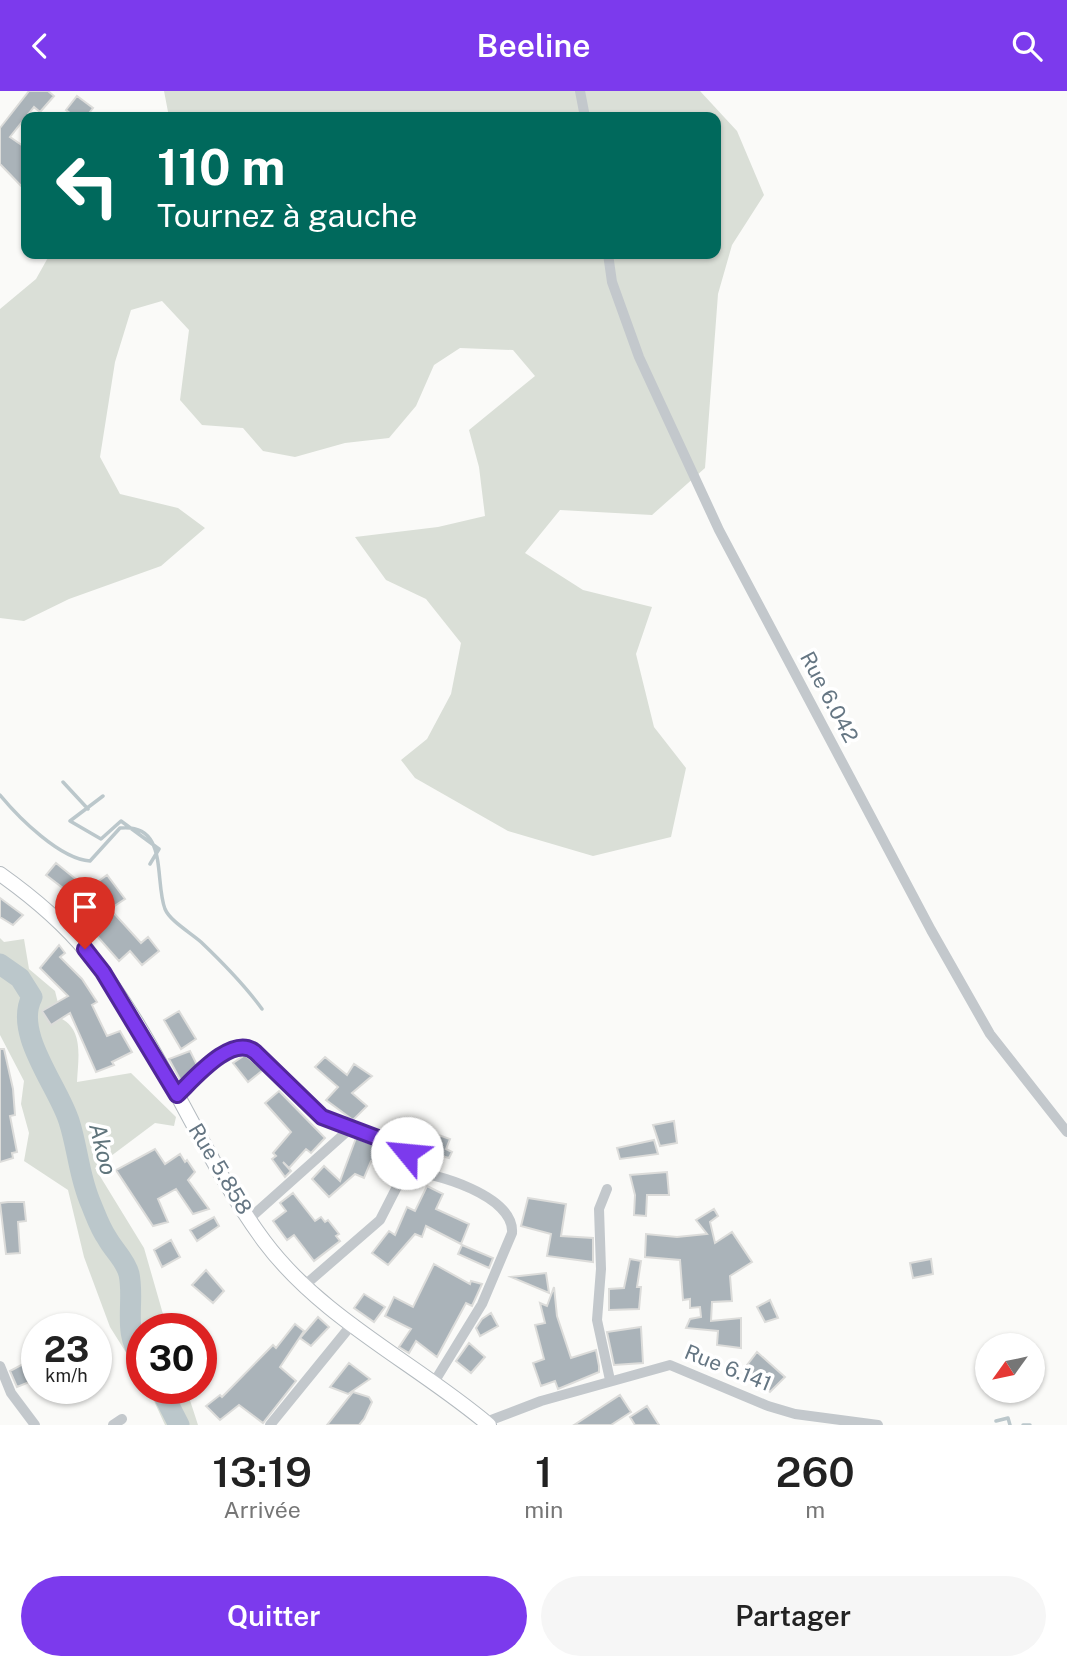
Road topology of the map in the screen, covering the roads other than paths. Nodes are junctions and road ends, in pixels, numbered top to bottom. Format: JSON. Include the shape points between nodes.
{"nodes":[{"id":1,"x":580,"y":91,"type":"edge"},
{"id":2,"x":583,"y":112,"type":"edge"},
{"id":3,"x":609,"y":259,"type":"edge"},
{"id":4,"x":0,"y":874,"type":"edge"},
{"id":5,"x":177,"y":1095,"type":"junction"},
{"id":6,"x":352,"y":1127,"type":"junction"},
{"id":7,"x":1067,"y":1132,"type":"edge"},
{"id":8,"x":405,"y":1171,"type":"junction"},
{"id":9,"x":607,"y":1189,"type":"dead end"},
{"id":10,"x":250,"y":1219,"type":"junction"},
{"id":11,"x":305,"y":1285,"type":"junction"},
{"id":12,"x":353,"y":1323,"type":"junction"},
{"id":13,"x":0,"y":1366,"type":"edge"},
{"id":14,"x":610,"y":1380,"type":"junction"},
{"id":15,"x":433,"y":1384,"type":"junction"},
{"id":16,"x":3,"y":1385,"type":"edge"},
{"id":17,"x":795,"y":1414,"type":"junction"},
{"id":18,"x":488,"y":1424,"type":"edge"},
{"id":19,"x":36,"y":1425,"type":"edge"},
{"id":20,"x":270,"y":1425,"type":"edge"},
{"id":21,"x":819,"y":1425,"type":"edge"},
{"id":22,"x":878,"y":1425,"type":"edge"}],
"edges":[{"from":1,"to":2,"type":"street"},
{"from":3,"to":7,"type":"street","name":"Rue 6.042","via":[[612,282],[639,357],[726,542],[990,1034]]},
{"from":4,"to":5,"type":"street","name":"Rue 5.858","via":[[85,949]]},
{"from":5,"to":6,"type":"street","via":[[209,1064],[245,1047],[317,1113]]},
{"from":5,"to":10,"type":"street","name":"Rue 5.858"},
{"from":6,"to":8,"type":"street","via":[[404,1148],[408,1158]]},
{"from":6,"to":10,"type":"street"},
{"from":8,"to":11,"type":"street","via":[[380,1220]]},
{"from":8,"to":15,"type":"street","via":[[475,1190],[512,1222],[512,1233],[482,1304]]},
{"from":9,"to":14,"type":"street","via":[[599,1209],[597,1320]]},
{"from":10,"to":11,"type":"street","name":"Rue 5.858"},
{"from":11,"to":12,"type":"street","name":"Rue 5.858"},
{"from":12,"to":15,"type":"street","name":"Rue 5.858"},
{"from":12,"to":20,"type":"street"},
{"from":13,"to":16,"type":"street"},
{"from":14,"to":17,"type":"street","name":"Rue 6.141","via":[[663,1365],[678,1366],[750,1400]]},
{"from":14,"to":18,"type":"street","name":"Rue 6.141"},
{"from":15,"to":18,"type":"street","name":"Rue 5.858"},
{"from":16,"to":19,"type":"street"},
{"from":17,"to":21,"type":"street"},
{"from":17,"to":22,"type":"street","name":"Rue 6.141"}]}
